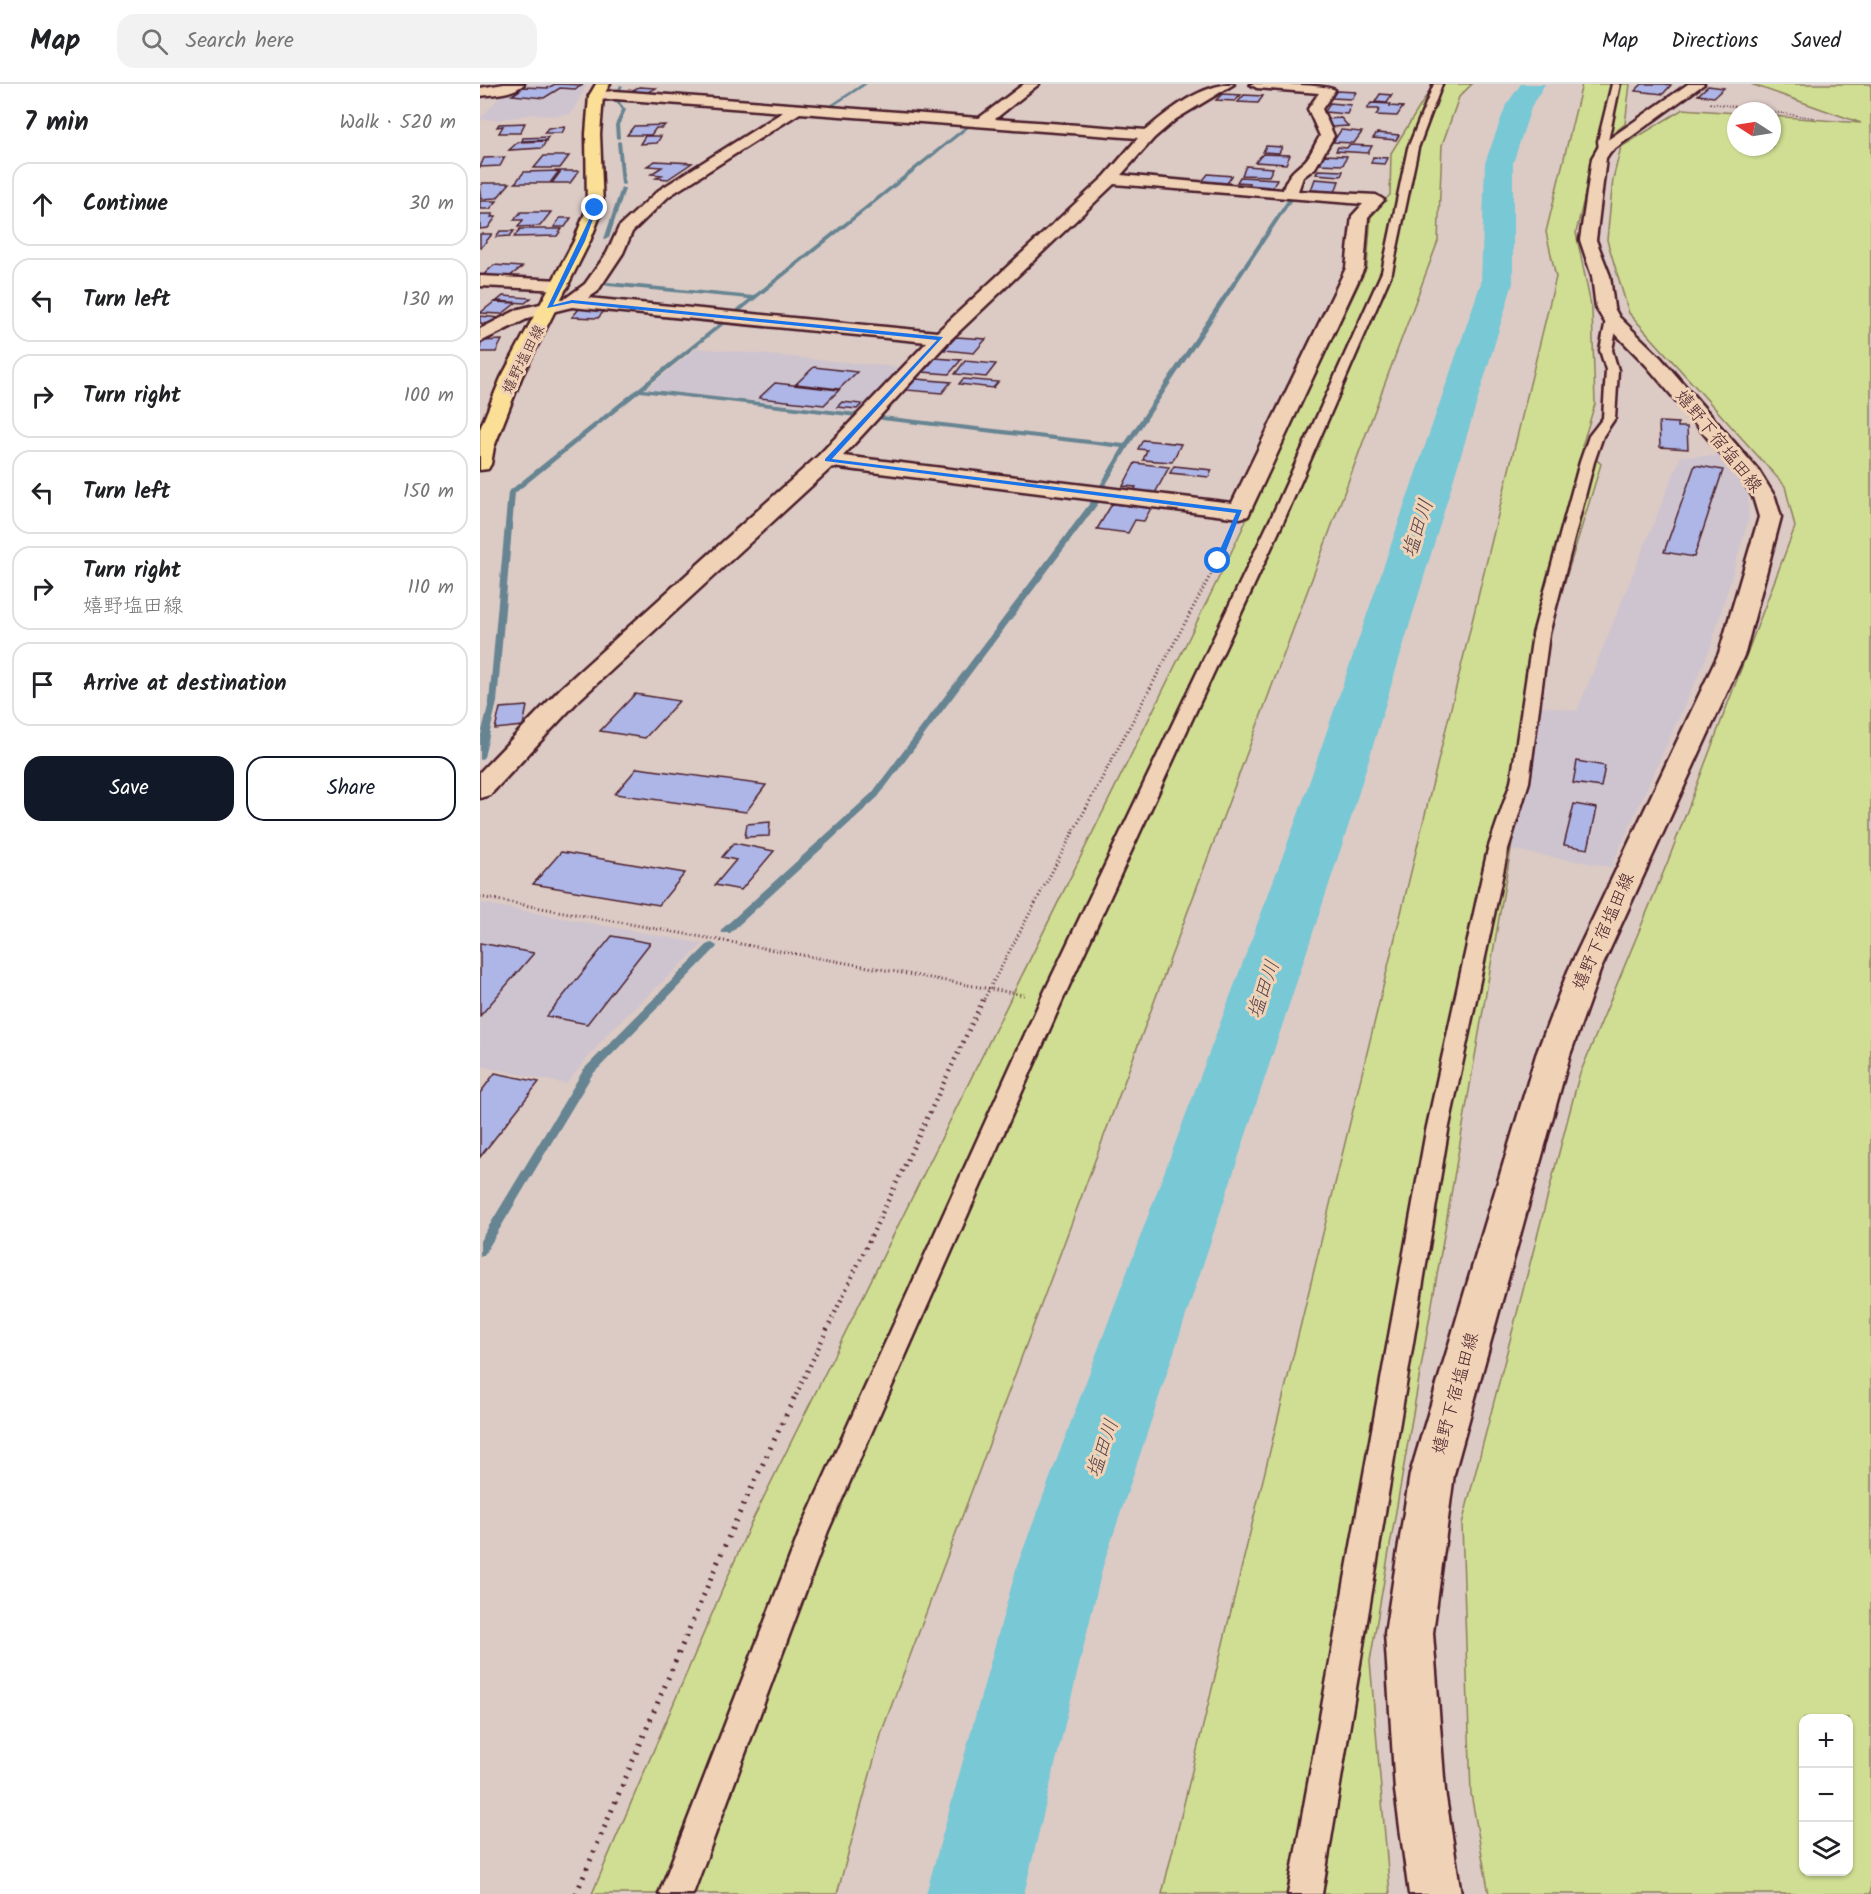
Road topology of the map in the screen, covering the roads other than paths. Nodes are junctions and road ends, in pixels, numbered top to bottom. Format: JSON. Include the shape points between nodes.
{"nodes":[{"id":1,"x":517,"y":84,"type":"edge"},
{"id":2,"x":1032,"y":84,"type":"edge"},
{"id":3,"x":1227,"y":84,"type":"edge"},
{"id":4,"x":1257,"y":84,"type":"edge"},
{"id":5,"x":1438,"y":84,"type":"edge"},
{"id":6,"x":1616,"y":84,"type":"edge"},
{"id":7,"x":1697,"y":84,"type":"edge"},
{"id":8,"x":743,"y":89,"type":"dead end"},
{"id":9,"x":600,"y":90,"type":"edge"},
{"id":10,"x":480,"y":92,"type":"edge"},
{"id":11,"x":719,"y":103,"type":"junction"},
{"id":12,"x":797,"y":109,"type":"junction"},
{"id":13,"x":976,"y":122,"type":"junction"},
{"id":14,"x":1149,"y":135,"type":"junction"},
{"id":15,"x":1604,"y":149,"type":"junction"},
{"id":16,"x":1110,"y":179,"type":"junction"},
{"id":17,"x":1289,"y":195,"type":"junction"},
{"id":18,"x":480,"y":281,"type":"edge"},
{"id":19,"x":560,"y":285,"type":"junction"},
{"id":20,"x":572,"y":302,"type":"junction"},
{"id":21,"x":549,"y":307,"type":"junction"},
{"id":22,"x":1612,"y":320,"type":"junction"},
{"id":23,"x":480,"y":336,"type":"edge"},
{"id":24,"x":941,"y":338,"type":"junction"},
{"id":25,"x":827,"y":460,"type":"junction"},
{"id":26,"x":480,"y":464,"type":"edge"},
{"id":27,"x":480,"y":789,"type":"edge"},
{"id":28,"x":676,"y":1894,"type":"edge"},
{"id":29,"x":1305,"y":1894,"type":"edge"},
{"id":30,"x":1435,"y":1894,"type":"edge"}],
"edges":[{"from":1,"to":10,"type":"street"},
{"from":2,"to":13,"type":"street"},
{"from":3,"to":14,"type":"street","via":[[1171,116]]},
{"from":4,"to":17,"type":"street","via":[[1328,90],[1315,109],[1327,136],[1310,165],[1302,168],[1292,182]]},
{"from":5,"to":28,"type":"lane","via":[[1413,148],[1387,272],[1278,518],[1052,999],[814,1530]]},
{"from":6,"to":15,"type":"lane"},
{"from":7,"to":15,"type":"street"},
{"from":8,"to":11,"type":"street"},
{"from":9,"to":11,"type":"street"},
{"from":9,"to":19,"type":"main road","name":"嬉野塩田線","via":[[593,134],[595,208]]},
{"from":11,"to":12,"type":"street"},
{"from":12,"to":13,"type":"street"},
{"from":12,"to":20,"type":"street","via":[[664,193],[625,230],[615,253],[591,288]]},
{"from":13,"to":14,"type":"street"},
{"from":14,"to":16,"type":"street"},
{"from":15,"to":22,"type":"street","name":"嬉野下宿塩田線","via":[[1599,158],[1588,240],[1601,276],[1605,308]]},
{"from":16,"to":17,"type":"street"},
{"from":16,"to":24,"type":"street"},
{"from":17,"to":25,"type":"street","via":[[1376,200],[1360,216],[1355,268],[1240,511]]},
{"from":18,"to":19,"type":"street"},
{"from":19,"to":21,"type":"main road","name":"嬉野塩田線"},
{"from":20,"to":21,"type":"street"},
{"from":20,"to":24,"type":"street"},
{"from":21,"to":23,"type":"street"},
{"from":21,"to":26,"type":"main road","name":"嬉野塩田線","via":[[511,378]]},
{"from":22,"to":29,"type":"lane","via":[[1606,350],[1612,370],[1609,418],[1596,436],[1587,462],[1541,634],[1520,782],[1498,849],[1437,1131]]},
{"from":22,"to":30,"type":"street","name":"嬉野下宿塩田線","via":[[1653,361],[1751,476],[1770,517],[1732,653],[1584,971],[1553,1055],[1432,1474],[1408,1633],[1420,1791]]},
{"from":24,"to":25,"type":"street"},
{"from":25,"to":27,"type":"street","via":[[570,694]]}]}
